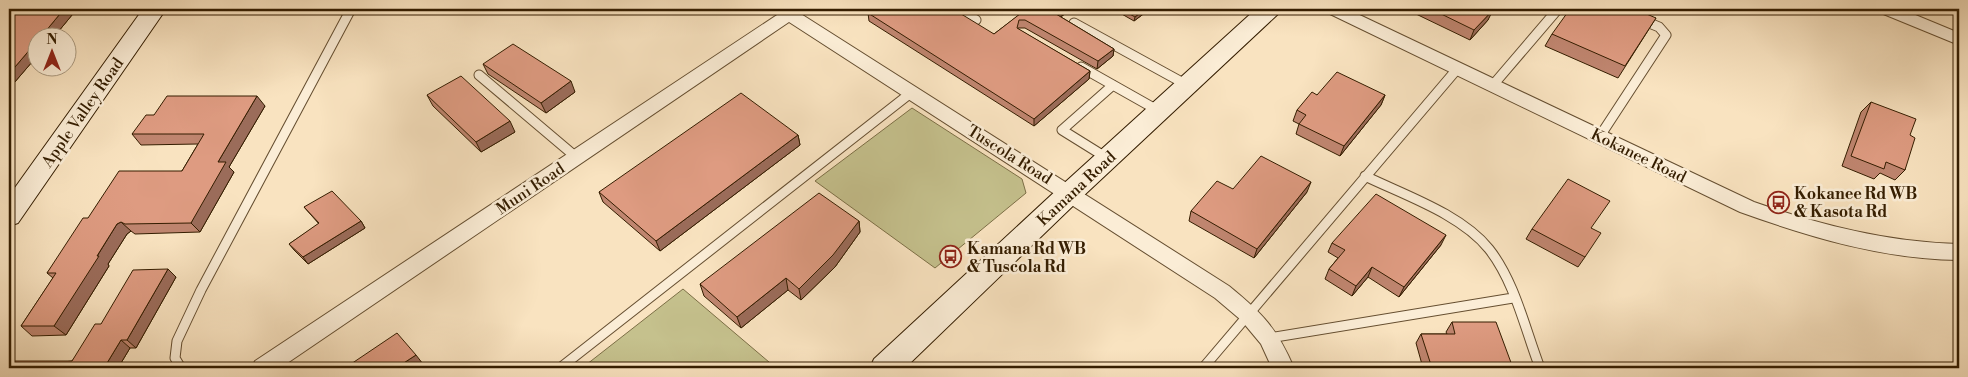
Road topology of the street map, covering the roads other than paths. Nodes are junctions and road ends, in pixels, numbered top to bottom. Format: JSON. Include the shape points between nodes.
{"nodes":[{"id":1,"x":155,"y":9,"type":"edge"},
{"id":2,"x":351,"y":9,"type":"edge"},
{"id":3,"x":957,"y":9,"type":"edge"},
{"id":4,"x":1270,"y":9,"type":"edge"},
{"id":5,"x":1334,"y":9,"type":"edge"},
{"id":6,"x":1558,"y":9,"type":"edge"},
{"id":7,"x":1887,"y":9,"type":"edge"},
{"id":8,"x":793,"y":11,"type":"edge"},
{"id":9,"x":1906,"y":12,"type":"edge"},
{"id":10,"x":1634,"y":16,"type":"edge"},
{"id":11,"x":976,"y":20,"type":"dead end"},
{"id":12,"x":1074,"y":23,"type":"edge"},
{"id":13,"x":1959,"y":39,"type":"edge"},
{"id":14,"x":1072,"y":61,"type":"edge"},
{"id":15,"x":1458,"y":68,"type":"junction"},
{"id":16,"x":479,"y":75,"type":"dead end"},
{"id":17,"x":1113,"y":85,"type":"junction"},
{"id":18,"x":1187,"y":85,"type":"junction"},
{"id":19,"x":1493,"y":85,"type":"junction"},
{"id":20,"x":912,"y":92,"type":"junction"},
{"id":21,"x":1159,"y":111,"type":"junction"},
{"id":22,"x":1600,"y":136,"type":"junction"},
{"id":23,"x":576,"y":158,"type":"junction"},
{"id":24,"x":1108,"y":158,"type":"junction"},
{"id":25,"x":1366,"y":176,"type":"junction"},
{"id":26,"x":1070,"y":193,"type":"junction"},
{"id":27,"x":9,"y":216,"type":"edge"},
{"id":28,"x":1959,"y":252,"type":"edge"},
{"id":29,"x":1513,"y":298,"type":"junction"},
{"id":30,"x":1248,"y":314,"type":"junction"},
{"id":31,"x":1269,"y":338,"type":"junction"},
{"id":32,"x":181,"y":368,"type":"edge"},
{"id":33,"x":262,"y":368,"type":"edge"},
{"id":34,"x":560,"y":368,"type":"edge"},
{"id":35,"x":885,"y":368,"type":"edge"},
{"id":36,"x":1203,"y":368,"type":"edge"},
{"id":37,"x":1282,"y":368,"type":"edge"},
{"id":38,"x":1540,"y":368,"type":"edge"}],
"edges":[{"from":1,"to":27,"type":"street","name":"Apple Valley Road"},
{"from":2,"to":32,"type":"lane","via":[[177,340],[175,358]]},
{"from":3,"to":11,"type":"lane"},
{"from":4,"to":18,"type":"street","name":"Kamana Road"},
{"from":5,"to":15,"type":"street","name":"Kokanee Road"},
{"from":6,"to":19,"type":"lane"},
{"from":7,"to":9,"type":"street"},
{"from":8,"to":20,"type":"street","name":"Tuscola Road"},
{"from":8,"to":23,"type":"street","name":"Muni Road"},
{"from":9,"to":13,"type":"street"},
{"from":10,"to":22,"type":"lane","via":[[1659,27],[1666,35]]},
{"from":12,"to":18,"type":"lane"},
{"from":14,"to":17,"type":"lane"},
{"from":15,"to":19,"type":"street","name":"Kokanee Road"},
{"from":15,"to":25,"type":"lane"},
{"from":16,"to":23,"type":"lane"},
{"from":17,"to":21,"type":"lane"},
{"from":17,"to":24,"type":"lane","via":[[1062,130]]},
{"from":18,"to":21,"type":"street","name":"Kamana Road"},
{"from":19,"to":22,"type":"street","name":"Kokanee Road"},
{"from":20,"to":26,"type":"street","name":"Tuscola Road"},
{"from":20,"to":34,"type":"lane"},
{"from":21,"to":24,"type":"street","name":"Kamana Road"},
{"from":22,"to":28,"type":"street","name":"Kokanee Road","via":[[1747,207],[1803,228],[1859,243],[1929,252]]},
{"from":23,"to":33,"type":"street","name":"Muni Road"},
{"from":24,"to":26,"type":"street","name":"Kamana Road"},
{"from":25,"to":29,"type":"lane","via":[[1448,218],[1480,241],[1490,250]]},
{"from":25,"to":30,"type":"lane"},
{"from":26,"to":30,"type":"street","name":"Tuscola Road","via":[[1222,292]]},
{"from":26,"to":35,"type":"street","name":"Kamana Road"},
{"from":29,"to":31,"type":"lane"},
{"from":29,"to":38,"type":"lane"},
{"from":30,"to":31,"type":"street","name":"Tuscola Road"},
{"from":30,"to":36,"type":"lane"},
{"from":31,"to":37,"type":"street","name":"Tuscola Road"}]}
